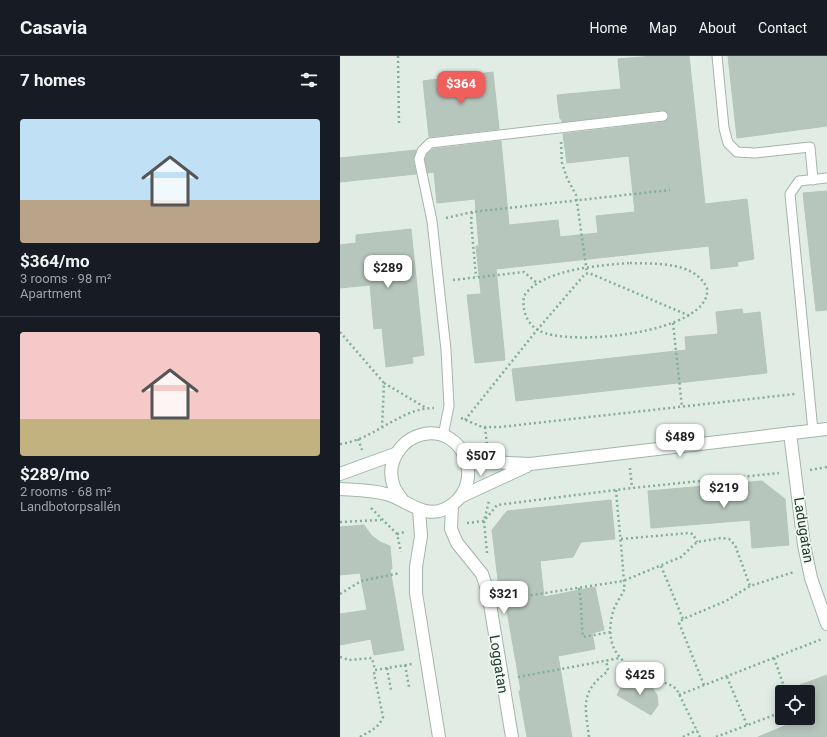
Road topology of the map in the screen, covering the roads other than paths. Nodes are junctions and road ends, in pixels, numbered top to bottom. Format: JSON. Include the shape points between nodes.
{"nodes":[{"id":1,"x":717,"y":56,"type":"edge"},
{"id":2,"x":663,"y":116,"type":"dead end"},
{"id":3,"x":827,"y":178,"type":"edge"},
{"id":4,"x":813,"y":180,"type":"junction"},
{"id":5,"x":827,"y":429,"type":"edge"},
{"id":6,"x":813,"y":431,"type":"junction"},
{"id":7,"x":790,"y":433,"type":"junction"},
{"id":8,"x":443,"y":436,"type":"junction"},
{"id":9,"x":395,"y":454,"type":"junction"},
{"id":10,"x":465,"y":455,"type":"junction"},
{"id":11,"x":530,"y":464,"type":"junction"},
{"id":12,"x":340,"y":474,"type":"edge"},
{"id":13,"x":340,"y":489,"type":"edge"},
{"id":14,"x":462,"y":496,"type":"junction"},
{"id":15,"x":404,"y":502,"type":"junction"},
{"id":16,"x":452,"y":505,"type":"junction"},
{"id":17,"x":419,"y":510,"type":"junction"},
{"id":18,"x":827,"y":624,"type":"edge"},
{"id":19,"x":439,"y":737,"type":"edge"},
{"id":20,"x":512,"y":737,"type":"edge"}],
"edges":[{"from":1,"to":4,"type":"lane","via":[[724,128],[728,143],[737,152],[755,153],[810,147]]},
{"from":2,"to":8,"type":"lane","via":[[430,142],[422,151],[419,159],[432,220],[446,350],[449,406]]},
{"from":3,"to":4,"type":"lane"},
{"from":4,"to":6,"type":"lane","via":[[799,181],[790,194]]},
{"from":5,"to":6,"type":"street"},
{"from":6,"to":7,"type":"street"},
{"from":7,"to":11,"type":"street"},
{"from":7,"to":18,"type":"street","name":"Ladugatan","via":[[809,567]]},
{"from":8,"to":9,"type":"street","via":[[425,434],[408,440]]},
{"from":8,"to":10,"type":"street","via":[[456,443]]},
{"from":9,"to":12,"type":"street"},
{"from":9,"to":15,"type":"street","via":[[390,472],[394,488]]},
{"from":10,"to":11,"type":"street","via":[[488,462]]},
{"from":10,"to":14,"type":"street","via":[[469,470],[468,484]]},
{"from":11,"to":14,"type":"street"},
{"from":13,"to":15,"type":"street","via":[[387,494]]},
{"from":14,"to":16,"type":"street"},
{"from":15,"to":17,"type":"street"},
{"from":16,"to":17,"type":"street","via":[[436,512]]},
{"from":16,"to":20,"type":"street","name":"Loggatan","via":[[451,526],[457,543],[480,571],[488,592]]},
{"from":17,"to":19,"type":"street","via":[[416,593]]}]}
